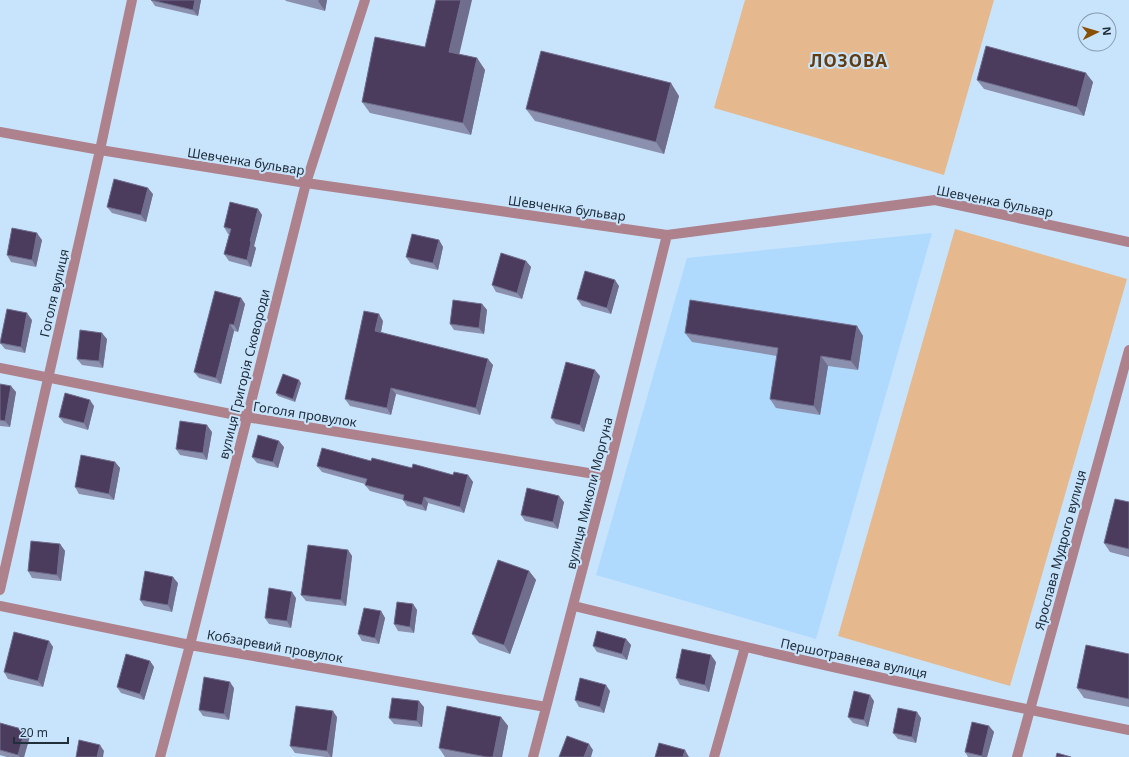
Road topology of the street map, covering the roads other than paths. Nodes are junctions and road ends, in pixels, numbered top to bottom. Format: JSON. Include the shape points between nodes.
{"nodes":[{"id":1,"x":132,"y":0,"type":"edge"},
{"id":2,"x":365,"y":0,"type":"edge"},
{"id":3,"x":0,"y":132,"type":"edge"},
{"id":4,"x":100,"y":150,"type":"junction"},
{"id":5,"x":306,"y":183,"type":"junction"},
{"id":6,"x":667,"y":235,"type":"junction"},
{"id":7,"x":1129,"y":242,"type":"edge"},
{"id":8,"x":1129,"y":350,"type":"edge"},
{"id":9,"x":0,"y":368,"type":"edge"},
{"id":10,"x":48,"y":378,"type":"junction"},
{"id":11,"x":246,"y":417,"type":"junction"},
{"id":12,"x":607,"y":476,"type":"junction"},
{"id":13,"x":0,"y":590,"type":"edge"},
{"id":14,"x":0,"y":606,"type":"edge"},
{"id":15,"x":574,"y":606,"type":"junction"},
{"id":16,"x":190,"y":645,"type":"junction"},
{"id":17,"x":745,"y":647,"type":"junction"},
{"id":18,"x":546,"y":707,"type":"junction"},
{"id":19,"x":1030,"y":710,"type":"junction"},
{"id":20,"x":1129,"y":730,"type":"edge"},
{"id":21,"x":160,"y":757,"type":"edge"},
{"id":22,"x":533,"y":757,"type":"edge"},
{"id":23,"x":714,"y":757,"type":"edge"},
{"id":24,"x":1017,"y":757,"type":"edge"}],
"edges":[{"from":1,"to":4,"type":"street","name":"Гоголя вулиця"},
{"from":2,"to":5,"type":"street","name":"вулиця Григорія Сковороди"},
{"from":3,"to":4,"type":"street","name":"Шевченка бульвар"},
{"from":4,"to":5,"type":"street","name":"Шевченка бульвар"},
{"from":4,"to":10,"type":"street","name":"Гоголя вулиця"},
{"from":5,"to":6,"type":"street","name":"Шевченка бульвар"},
{"from":5,"to":11,"type":"street","name":"вулиця Григорія Сковороди"},
{"from":6,"to":7,"type":"street","name":"Шевченка бульвар","via":[[935,200]]},
{"from":6,"to":12,"type":"street","name":"вулиця Миколи Моргуна"},
{"from":8,"to":19,"type":"street","name":"Ярослава Мудрого вулиця"},
{"from":9,"to":10,"type":"street","name":"Гоголя провулок"},
{"from":10,"to":11,"type":"street","name":"Гоголя провулок"},
{"from":10,"to":13,"type":"street","name":"Гоголя вулиця"},
{"from":11,"to":12,"type":"street","name":"Гоголя провулок"},
{"from":11,"to":16,"type":"street","name":"вулиця Григорія Сковороди"},
{"from":12,"to":15,"type":"street","name":"вулиця Миколи Моргуна"},
{"from":14,"to":16,"type":"street","name":"Кобзаревий провулок"},
{"from":15,"to":17,"type":"street","name":"Першотравнева вулиця"},
{"from":15,"to":18,"type":"street","name":"вулиця Миколи Моргуна"},
{"from":16,"to":18,"type":"street","name":"Кобзаревий провулок"},
{"from":16,"to":21,"type":"street","name":"вулиця Григорія Сковороди"},
{"from":17,"to":19,"type":"street","name":"Першотравнева вулиця"},
{"from":17,"to":23,"type":"street"},
{"from":18,"to":22,"type":"street","name":"вулиця Миколи Моргуна"},
{"from":19,"to":20,"type":"street","name":"Першотравнева вулиця"},
{"from":19,"to":24,"type":"street","name":"Ярослава Мудрого вулиця"}]}
